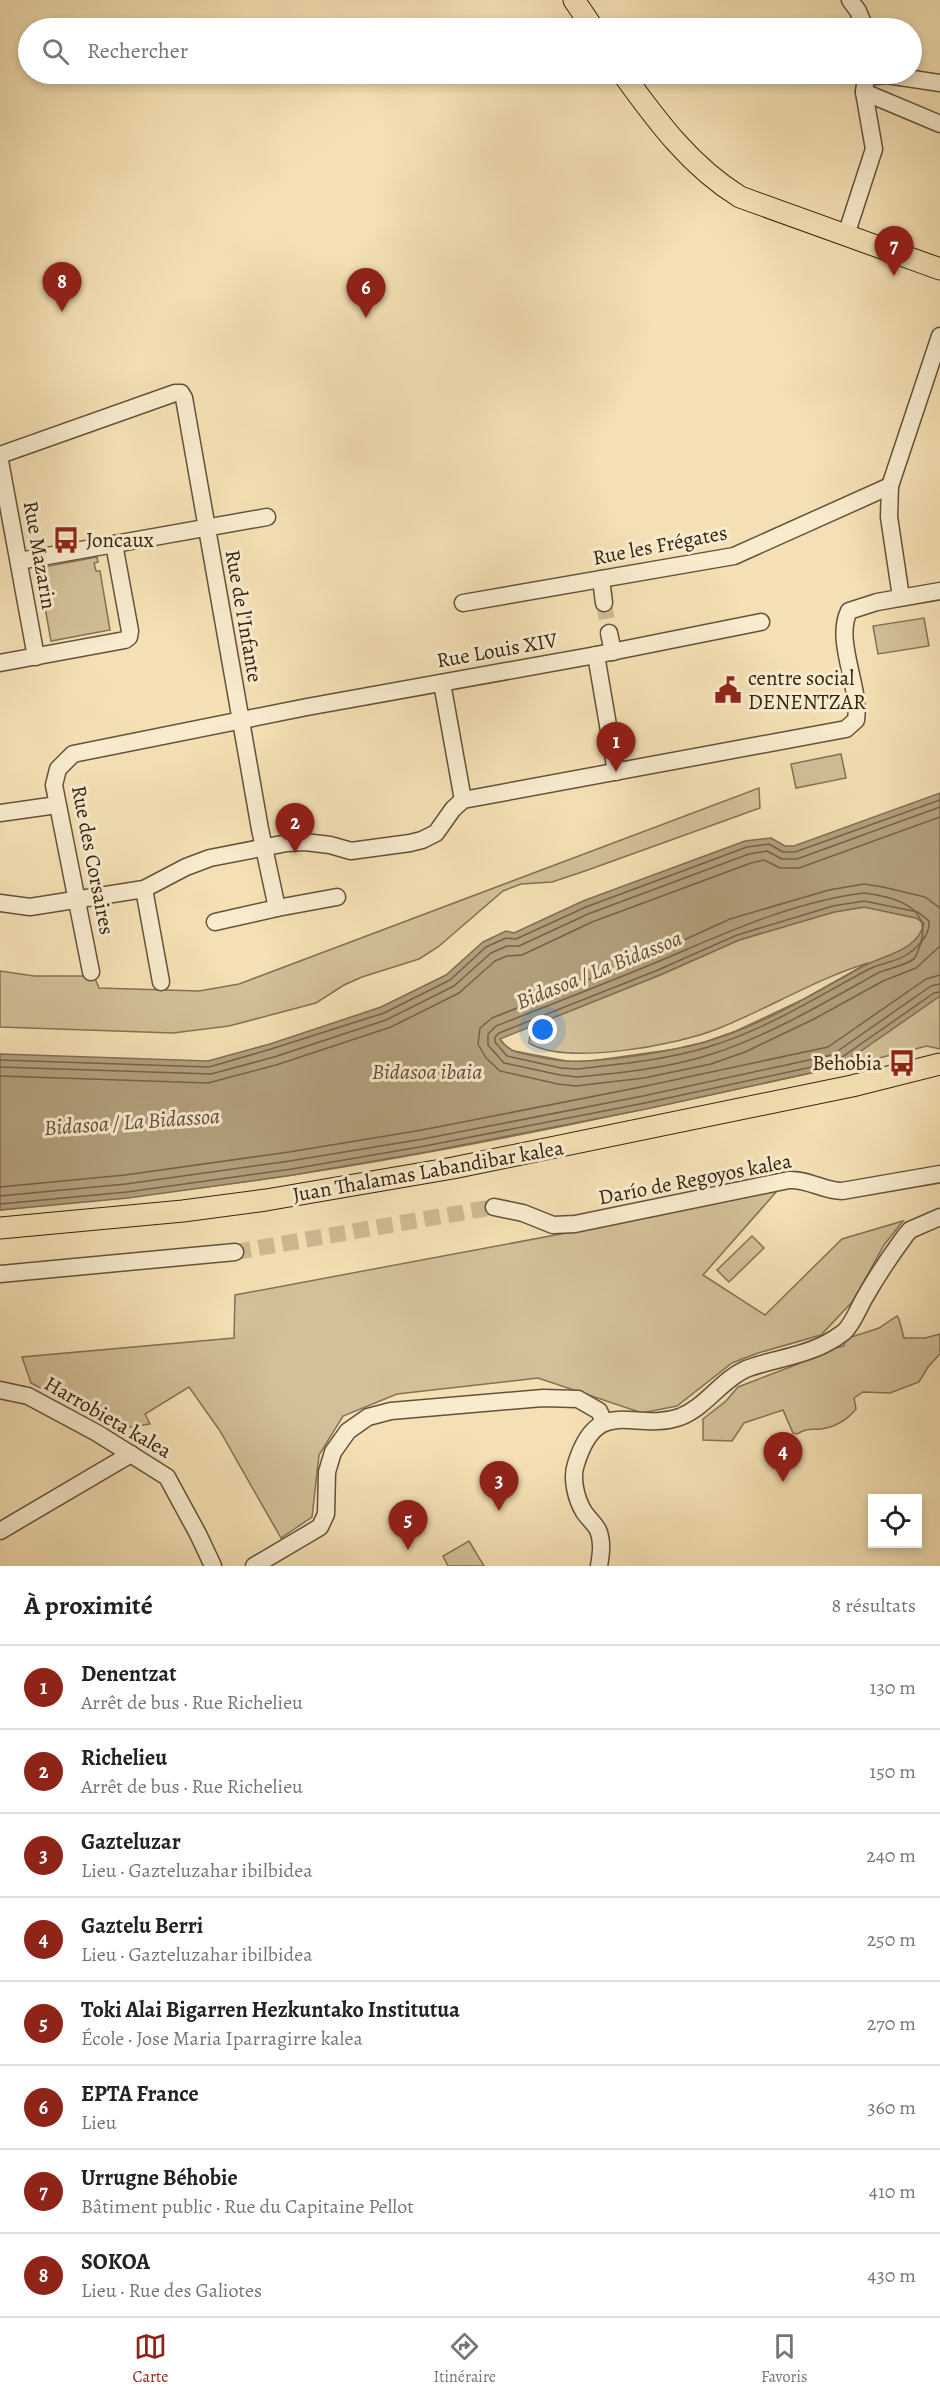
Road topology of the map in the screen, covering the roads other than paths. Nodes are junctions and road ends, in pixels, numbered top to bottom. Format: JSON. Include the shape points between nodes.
{"nodes":[{"id":1,"x":574,"y":0,"type":"edge"},
{"id":2,"x":850,"y":0,"type":"edge"},
{"id":3,"x":586,"y":18,"type":"edge"},
{"id":4,"x":861,"y":18,"type":"edge"},
{"id":5,"x":922,"y":80,"type":"edge"},
{"id":6,"x":940,"y":83,"type":"edge"},
{"id":7,"x":630,"y":84,"type":"edge"},
{"id":8,"x":866,"y":84,"type":"edge"},
{"id":9,"x":871,"y":84,"type":"edge"},
{"id":10,"x":940,"y":124,"type":"edge"},
{"id":11,"x":846,"y":235,"type":"junction"},
{"id":12,"x":940,"y":269,"type":"edge"},
{"id":13,"x":940,"y":336,"type":"edge"},
{"id":14,"x":0,"y":455,"type":"edge"},
{"id":15,"x":0,"y":461,"type":"edge"},
{"id":16,"x":890,"y":486,"type":"junction"},
{"id":17,"x":267,"y":516,"type":"dead end"},
{"id":18,"x":206,"y":527,"type":"junction"},
{"id":19,"x":114,"y":544,"type":"junction"},
{"id":20,"x":19,"y":561,"type":"junction"},
{"id":21,"x":601,"y":579,"type":"junction"},
{"id":22,"x":940,"y":591,"type":"edge"},
{"id":23,"x":901,"y":597,"type":"junction"},
{"id":24,"x":463,"y":603,"type":"dead end"},
{"id":25,"x":604,"y":603,"type":"tunnel mouth"},
{"id":26,"x":761,"y":622,"type":"dead end"},
{"id":27,"x":609,"y":633,"type":"tunnel mouth"},
{"id":28,"x":613,"y":652,"type":"junction"},
{"id":29,"x":596,"y":655,"type":"junction"},
{"id":30,"x":36,"y":657,"type":"junction"},
{"id":31,"x":0,"y":663,"type":"edge"},
{"id":32,"x":442,"y":683,"type":"junction"},
{"id":33,"x":241,"y":719,"type":"junction"},
{"id":34,"x":616,"y":772,"type":"junction"},
{"id":35,"x":463,"y":800,"type":"junction"},
{"id":36,"x":57,"y":805,"type":"junction"},
{"id":37,"x":0,"y":813,"type":"edge"},
{"id":38,"x":264,"y":847,"type":"junction"},
{"id":39,"x":144,"y":889,"type":"junction"},
{"id":40,"x":338,"y":897,"type":"dead end"},
{"id":41,"x":78,"y":901,"type":"junction"},
{"id":42,"x":0,"y":903,"type":"edge"},
{"id":43,"x":277,"y":908,"type":"junction"},
{"id":44,"x":215,"y":922,"type":"dead end"},
{"id":45,"x":91,"y":972,"type":"dead end"},
{"id":46,"x":161,"y":982,"type":"dead end"},
{"id":47,"x":940,"y":1064,"type":"edge"},
{"id":48,"x":940,"y":1072,"type":"edge"},
{"id":49,"x":852,"y":1086,"type":"junction"},
{"id":50,"x":940,"y":1174,"type":"edge"},
{"id":51,"x":494,"y":1207,"type":"tunnel mouth"},
{"id":52,"x":940,"y":1217,"type":"edge"},
{"id":53,"x":0,"y":1228,"type":"edge"},
{"id":54,"x":236,"y":1252,"type":"tunnel mouth"},
{"id":55,"x":0,"y":1274,"type":"edge"},
{"id":56,"x":0,"y":1390,"type":"edge"},
{"id":57,"x":604,"y":1422,"type":"junction"},
{"id":58,"x":130,"y":1454,"type":"junction"},
{"id":59,"x":0,"y":1532,"type":"edge"},
{"id":60,"x":213,"y":1566,"type":"edge"},
{"id":61,"x":254,"y":1566,"type":"edge"},
{"id":62,"x":599,"y":1566,"type":"edge"}],
"edges":[{"from":1,"to":3,"type":"main road"},
{"from":2,"to":4,"type":"street"},
{"from":5,"to":6,"type":"street"},
{"from":7,"to":11,"type":"main road","via":[[660,125],[713,179],[740,197]]},
{"from":8,"to":11,"type":"street","via":[[874,149]]},
{"from":9,"to":10,"type":"street"},
{"from":11,"to":12,"type":"main road"},
{"from":13,"to":16,"type":"street"},
{"from":14,"to":18,"type":"street","name":"Rue de l'Infante","via":[[181,393]]},
{"from":15,"to":20,"type":"street","name":"Rue Mazarin"},
{"from":16,"to":21,"type":"street","name":"Rue les Frégates","via":[[734,556]]},
{"from":16,"to":23,"type":"street","via":[[889,517]]},
{"from":17,"to":18,"type":"street"},
{"from":18,"to":19,"type":"street"},
{"from":18,"to":33,"type":"street","name":"Rue de l'Infante"},
{"from":19,"to":20,"type":"street"},
{"from":19,"to":30,"type":"street","via":[[129,637]]},
{"from":20,"to":30,"type":"street","name":"Rue Mazarin"},
{"from":21,"to":24,"type":"street","name":"Rue les Frégates"},
{"from":21,"to":25,"type":"street"},
{"from":22,"to":23,"type":"street"},
{"from":23,"to":34,"type":"street","via":[[849,611],[844,621],[858,710],[851,726]]},
{"from":26,"to":28,"type":"street","name":"Rue Louis XIV"},
{"from":27,"to":28,"type":"street"},
{"from":28,"to":29,"type":"street","name":"Rue Louis XIV"},
{"from":29,"to":32,"type":"street","name":"Rue Louis XIV"},
{"from":29,"to":34,"type":"street"},
{"from":30,"to":31,"type":"street"},
{"from":32,"to":33,"type":"street","name":"Rue Louis XIV"},
{"from":32,"to":35,"type":"street"},
{"from":33,"to":36,"type":"street","name":"Rue des Corsaires","via":[[73,754],[58,769],[54,785]]},
{"from":33,"to":38,"type":"street","name":"Rue de l'Infante"},
{"from":34,"to":35,"type":"street"},
{"from":35,"to":38,"type":"street","via":[[436,833],[410,843],[355,851],[306,842]]},
{"from":36,"to":37,"type":"street"},
{"from":36,"to":41,"type":"street","name":"Rue des Corsaires"},
{"from":38,"to":39,"type":"street","via":[[194,864]]},
{"from":38,"to":43,"type":"street","name":"Rue de l'Infante"},
{"from":39,"to":41,"type":"street"},
{"from":39,"to":46,"type":"street"},
{"from":40,"to":43,"type":"street"},
{"from":41,"to":42,"type":"street","via":[[30,907]]},
{"from":41,"to":45,"type":"street","name":"Rue des Corsaires"},
{"from":43,"to":44,"type":"street"},
{"from":47,"to":49,"type":"main road","name":"Juan Thalamas Labandibar kalea"},
{"from":48,"to":49,"type":"main road","name":"Juan Thalamas Labandibar kalea"},
{"from":49,"to":53,"type":"main road","name":"Juan Thalamas Labandibar kalea","via":[[465,1166],[266,1200]]},
{"from":50,"to":51,"type":"street","name":"Darío de Regoyos kalea","via":[[842,1191],[804,1180],[789,1180],[575,1224],[553,1225]]},
{"from":52,"to":57,"type":"street","via":[[910,1230],[845,1331],[825,1344],[746,1370],[680,1416],[660,1421]]},
{"from":54,"to":55,"type":"street"},
{"from":56,"to":58,"type":"street","name":"Harrobieta kalea","via":[[28,1396]]},
{"from":57,"to":61,"type":"street","via":[[599,1411],[578,1399],[543,1398],[391,1411],[368,1417],[348,1431],[333,1452],[327,1472],[326,1514],[320,1527]]},
{"from":57,"to":62,"type":"street","via":[[585,1439],[574,1467],[574,1488],[598,1530],[602,1550]]},
{"from":58,"to":59,"type":"street"},
{"from":58,"to":60,"type":"street","name":"Harrobieta kalea","via":[[167,1477]]}]}
